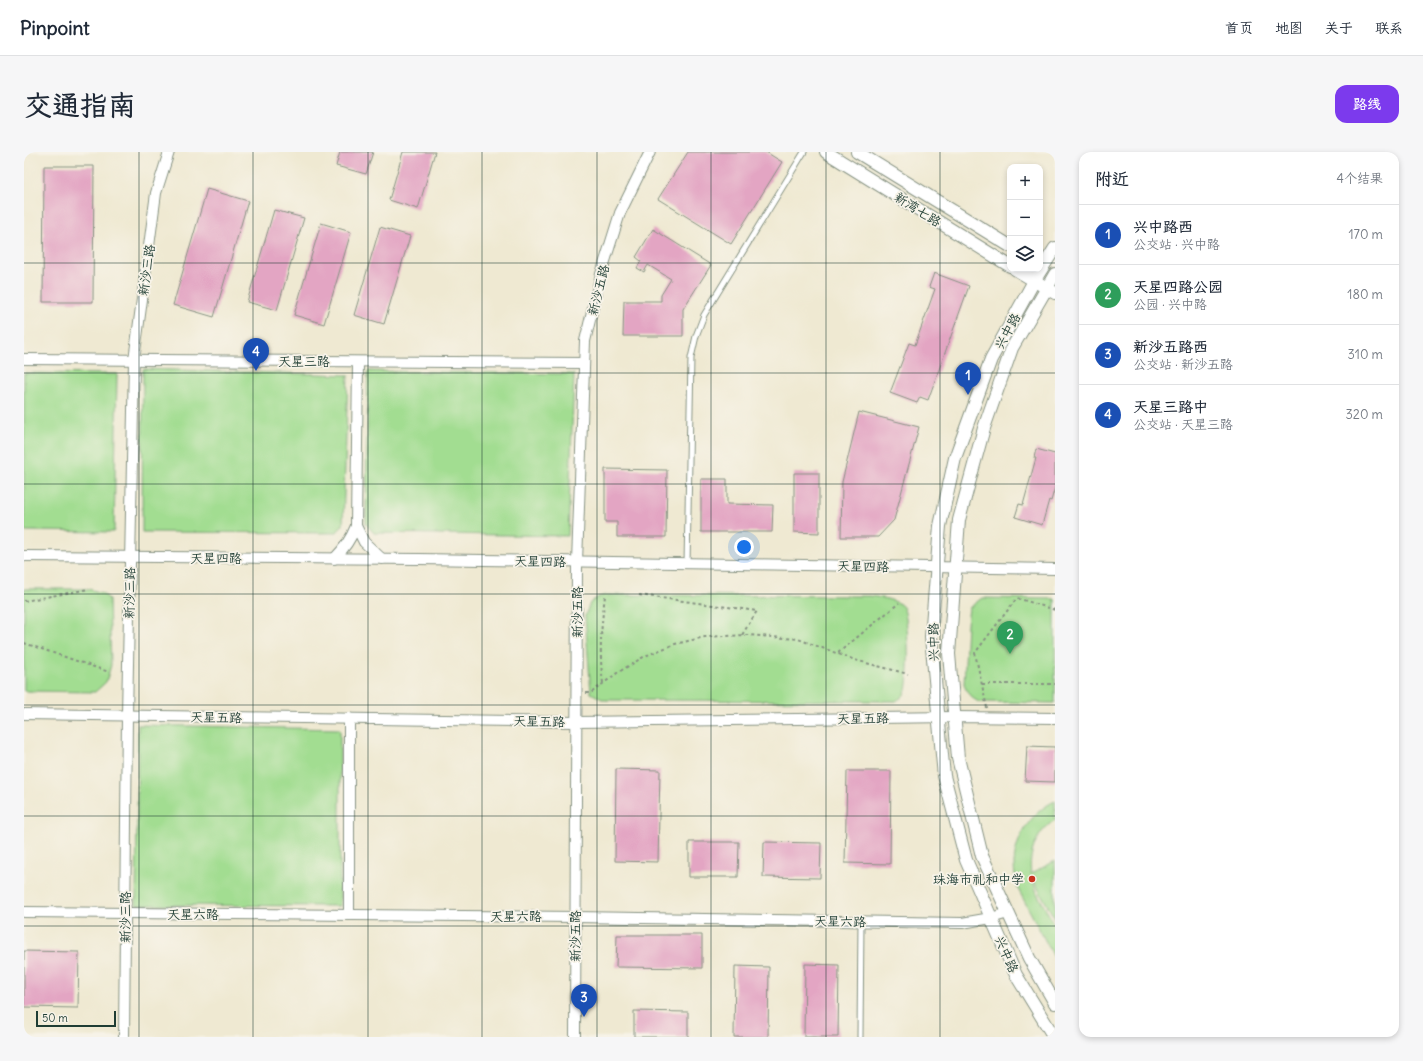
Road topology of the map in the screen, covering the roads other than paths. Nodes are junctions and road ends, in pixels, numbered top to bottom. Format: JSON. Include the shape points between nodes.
{"nodes":[{"id":1,"x":169,"y":152,"type":"edge"},
{"id":2,"x":650,"y":152,"type":"edge"},
{"id":3,"x":804,"y":152,"type":"edge"},
{"id":4,"x":826,"y":152,"type":"edge"},
{"id":5,"x":857,"y":152,"type":"edge"},
{"id":6,"x":1007,"y":244,"type":"edge"},
{"id":7,"x":1055,"y":248,"type":"edge"},
{"id":8,"x":1007,"y":264,"type":"edge"},
{"id":9,"x":1043,"y":264,"type":"edge"},
{"id":10,"x":1043,"y":266,"type":"edge"},
{"id":11,"x":1020,"y":272,"type":"edge"},
{"id":12,"x":1038,"y":272,"type":"edge"},
{"id":13,"x":1055,"y":274,"type":"edge"},
{"id":14,"x":1034,"y":281,"type":"junction"},
{"id":15,"x":1051,"y":291,"type":"edge"},
{"id":16,"x":24,"y":359,"type":"edge"},
{"id":17,"x":134,"y":360,"type":"junction"},
{"id":18,"x":358,"y":362,"type":"junction"},
{"id":19,"x":584,"y":363,"type":"junction"},
{"id":20,"x":356,"y":526,"type":"junction"},
{"id":21,"x":24,"y":556,"type":"edge"},
{"id":22,"x":130,"y":557,"type":"junction"},
{"id":23,"x":334,"y":559,"type":"junction"},
{"id":24,"x":382,"y":559,"type":"junction"},
{"id":25,"x":577,"y":562,"type":"junction"},
{"id":26,"x":687,"y":564,"type":"junction"},
{"id":27,"x":937,"y":568,"type":"junction"},
{"id":28,"x":956,"y":568,"type":"junction"},
{"id":29,"x":1055,"y":569,"type":"edge"},
{"id":30,"x":24,"y":714,"type":"edge"},
{"id":31,"x":127,"y":715,"type":"junction"},
{"id":32,"x":938,"y":717,"type":"junction"},
{"id":33,"x":954,"y":717,"type":"junction"},
{"id":34,"x":349,"y":718,"type":"junction"},
{"id":35,"x":1055,"y":718,"type":"edge"},
{"id":36,"x":577,"y":722,"type":"junction"},
{"id":37,"x":24,"y":912,"type":"edge"},
{"id":38,"x":1008,"y":913,"type":"junction"},
{"id":39,"x":125,"y":914,"type":"junction"},
{"id":40,"x":349,"y":915,"type":"junction"},
{"id":41,"x":575,"y":917,"type":"junction"},
{"id":42,"x":991,"y":918,"type":"junction"},
{"id":43,"x":861,"y":921,"type":"junction"},
{"id":44,"x":1055,"y":1003,"type":"edge"},
{"id":45,"x":124,"y":1037,"type":"edge"},
{"id":46,"x":574,"y":1037,"type":"edge"},
{"id":47,"x":860,"y":1037,"type":"edge"},
{"id":48,"x":1054,"y":1037,"type":"edge"}],
"edges":[{"from":1,"to":17,"type":"street","name":"新沙三路","via":[[156,193]]},
{"from":2,"to":19,"type":"street","name":"新沙五路","via":[[620,213],[605,260],[585,341]]},
{"from":3,"to":26,"type":"lane","via":[[704,315],[696,336],[691,358]]},
{"from":4,"to":8,"type":"street","name":"新湾七路"},
{"from":5,"to":6,"type":"street","name":"新湾七路"},
{"from":7,"to":9,"type":"street","name":"兴中路"},
{"from":10,"to":13,"type":"street"},
{"from":11,"to":14,"type":"street"},
{"from":12,"to":14,"type":"street","name":"兴中路"},
{"from":13,"to":15,"type":"street","name":"兴中路"},
{"from":14,"to":15,"type":"street"},
{"from":14,"to":27,"type":"street","name":"兴中路","via":[[991,359],[955,458],[940,526]]},
{"from":15,"to":28,"type":"street","name":"兴中路","via":[[1012,348],[984,428],[959,520]]},
{"from":16,"to":17,"type":"street","name":"天星三路"},
{"from":17,"to":18,"type":"street","name":"天星三路"},
{"from":17,"to":22,"type":"street","name":"新沙三路"},
{"from":18,"to":19,"type":"street","name":"天星三路"},
{"from":18,"to":20,"type":"street"},
{"from":19,"to":25,"type":"street","name":"新沙五路"},
{"from":20,"to":23,"type":"street","via":[[346,547]]},
{"from":20,"to":24,"type":"street","via":[[364,542]]},
{"from":21,"to":22,"type":"street","name":"天星四路"},
{"from":22,"to":23,"type":"street","name":"天星四路"},
{"from":22,"to":31,"type":"street","name":"新沙三路"},
{"from":23,"to":24,"type":"street","name":"天星四路"},
{"from":24,"to":25,"type":"street","name":"天星四路"},
{"from":25,"to":26,"type":"street","name":"天星四路"},
{"from":25,"to":36,"type":"street","name":"新沙五路"},
{"from":26,"to":27,"type":"street","name":"天星四路"},
{"from":27,"to":28,"type":"street","name":"天星四路"},
{"from":27,"to":32,"type":"street","name":"兴中路","via":[[930,637]]},
{"from":28,"to":29,"type":"street","name":"天星四路"},
{"from":28,"to":33,"type":"street","name":"兴中路","via":[[949,654]]},
{"from":30,"to":31,"type":"street","name":"天星五路"},
{"from":31,"to":34,"type":"street","name":"天星五路"},
{"from":31,"to":39,"type":"street","name":"新沙三路"},
{"from":32,"to":33,"type":"street","name":"天星五路"},
{"from":32,"to":36,"type":"street","name":"天星五路"},
{"from":32,"to":42,"type":"street","name":"兴中路","via":[[944,776],[966,860]]},
{"from":33,"to":35,"type":"street","name":"天星五路"},
{"from":33,"to":38,"type":"street","name":"兴中路","via":[[958,758],[982,856]]},
{"from":34,"to":36,"type":"street","name":"天星五路"},
{"from":34,"to":40,"type":"street"},
{"from":36,"to":41,"type":"street","name":"新沙五路"},
{"from":37,"to":39,"type":"street","name":"天星六路"},
{"from":38,"to":42,"type":"street","name":"天星六路"},
{"from":38,"to":44,"type":"street","name":"兴中路","via":[[1029,958]]},
{"from":39,"to":40,"type":"street","name":"天星六路"},
{"from":39,"to":45,"type":"street","name":"新沙三路"},
{"from":40,"to":41,"type":"street","name":"天星六路"},
{"from":41,"to":43,"type":"street","name":"天星六路"},
{"from":41,"to":46,"type":"street","name":"新沙五路"},
{"from":42,"to":43,"type":"street","name":"天星六路","via":[[962,922]]},
{"from":42,"to":48,"type":"street","name":"兴中路","via":[[1016,976]]},
{"from":43,"to":47,"type":"lane"}]}
